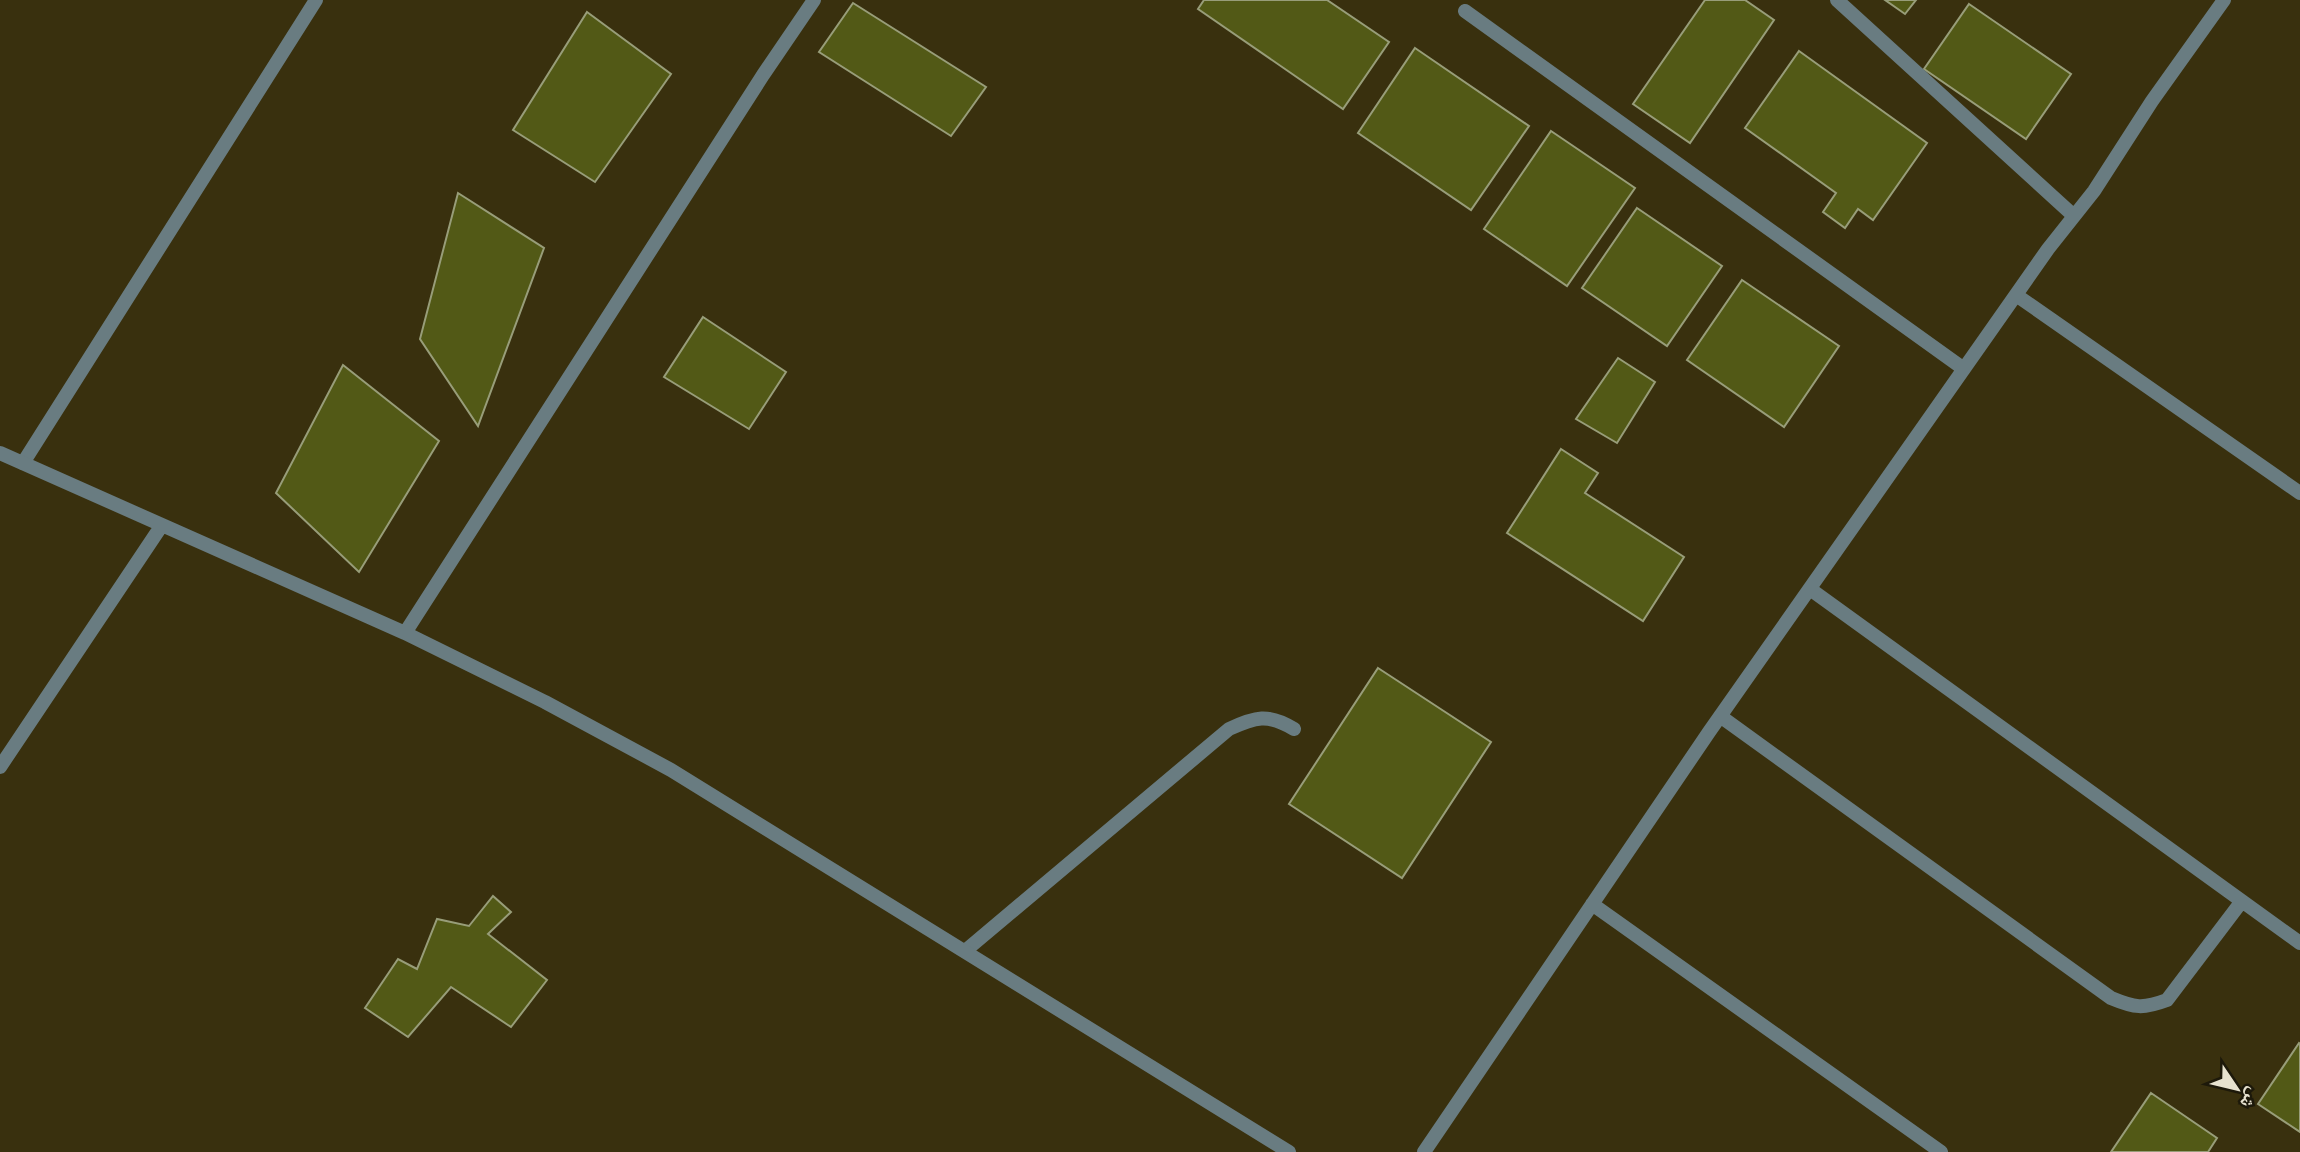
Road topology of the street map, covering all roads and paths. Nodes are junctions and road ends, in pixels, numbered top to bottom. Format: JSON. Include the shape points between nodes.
{"nodes":[{"id":1,"x":316,"y":0,"type":"edge"},
{"id":2,"x":814,"y":0,"type":"edge"},
{"id":3,"x":1837,"y":0,"type":"edge"},
{"id":4,"x":2224,"y":0,"type":"edge"},
{"id":5,"x":1465,"y":11,"type":"dead end"},
{"id":6,"x":2074,"y":216,"type":"junction"},
{"id":7,"x":2016,"y":295,"type":"junction"},
{"id":8,"x":1964,"y":369,"type":"junction"},
{"id":9,"x":0,"y":453,"type":"edge"},
{"id":10,"x":23,"y":463,"type":"junction"},
{"id":11,"x":2300,"y":493,"type":"edge"},
{"id":12,"x":162,"y":525,"type":"junction"},
{"id":13,"x":1810,"y":589,"type":"junction"},
{"id":14,"x":405,"y":633,"type":"junction"},
{"id":15,"x":1720,"y":716,"type":"junction"},
{"id":16,"x":1294,"y":729,"type":"dead end"},
{"id":17,"x":0,"y":767,"type":"edge"},
{"id":18,"x":2242,"y":901,"type":"junction"},
{"id":19,"x":1592,"y":904,"type":"junction"},
{"id":20,"x":2300,"y":943,"type":"edge"},
{"id":21,"x":965,"y":951,"type":"junction"},
{"id":22,"x":1289,"y":1152,"type":"edge"},
{"id":23,"x":1424,"y":1152,"type":"edge"},
{"id":24,"x":1941,"y":1152,"type":"edge"}],
"edges":[{"from":1,"to":10,"type":"street"},
{"from":2,"to":14,"type":"street"},
{"from":3,"to":6,"type":"street"},
{"from":4,"to":6,"type":"street"},
{"from":5,"to":8,"type":"street"},
{"from":6,"to":7,"type":"street"},
{"from":7,"to":8,"type":"street"},
{"from":7,"to":11,"type":"street"},
{"from":8,"to":13,"type":"street"},
{"from":9,"to":10,"type":"street"},
{"from":10,"to":12,"type":"street"},
{"from":12,"to":14,"type":"street"},
{"from":12,"to":17,"type":"street"},
{"from":13,"to":15,"type":"street"},
{"from":13,"to":18,"type":"street"},
{"from":14,"to":21,"type":"street","via":[[671,770]]},
{"from":15,"to":18,"type":"street","via":[[2111,998],[2132,1007],[2167,1000]]},
{"from":15,"to":19,"type":"street"},
{"from":16,"to":21,"type":"street","via":[[1270,718],[1251,719],[1229,729]]},
{"from":18,"to":20,"type":"street"},
{"from":19,"to":23,"type":"street"},
{"from":19,"to":24,"type":"street"},
{"from":21,"to":22,"type":"street"}]}
